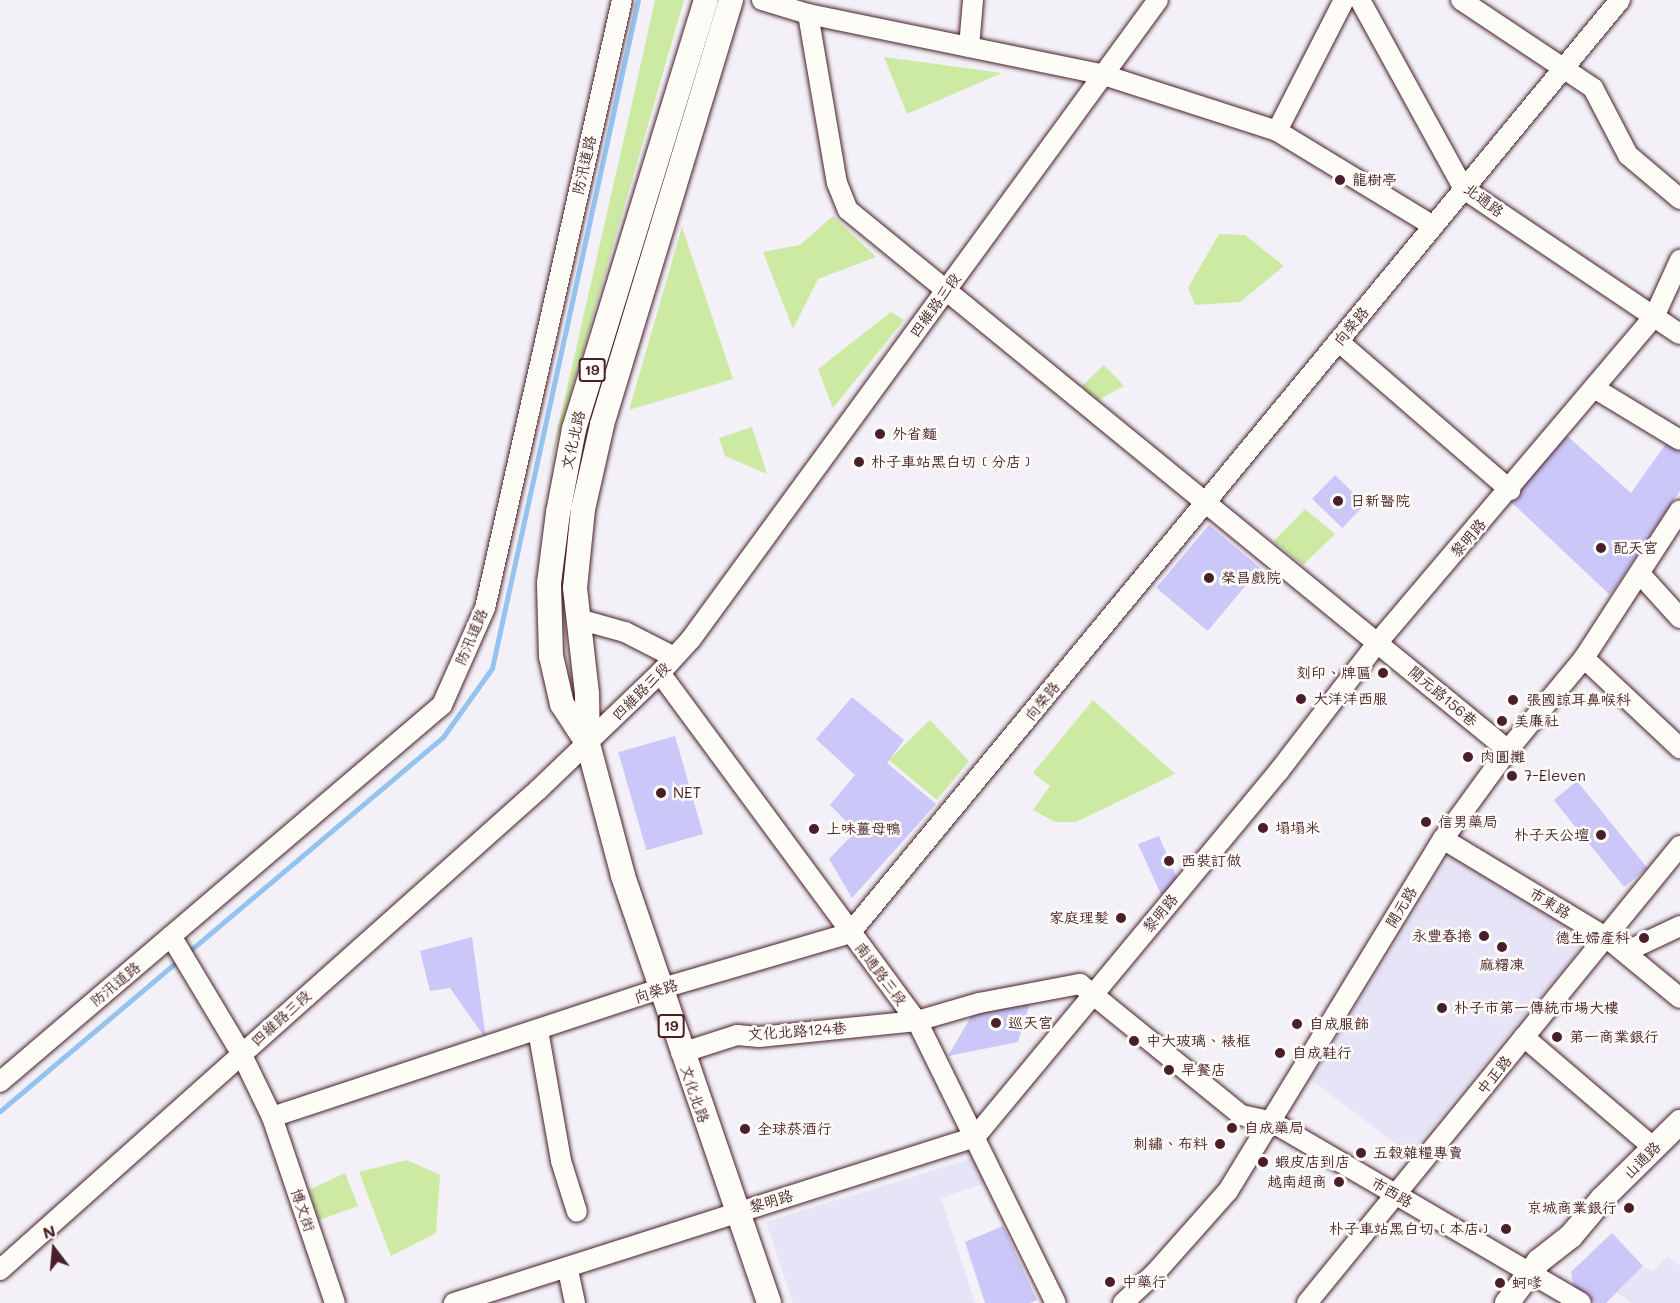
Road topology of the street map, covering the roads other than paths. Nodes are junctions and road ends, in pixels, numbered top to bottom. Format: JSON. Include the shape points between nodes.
{"nodes":[{"id":1,"x":622,"y":0,"type":"edge"},
{"id":2,"x":706,"y":0,"type":"edge"},
{"id":3,"x":731,"y":0,"type":"edge"},
{"id":4,"x":762,"y":0,"type":"edge"},
{"id":5,"x":973,"y":0,"type":"edge"},
{"id":6,"x":1158,"y":0,"type":"edge"},
{"id":7,"x":1344,"y":0,"type":"edge"},
{"id":8,"x":1360,"y":0,"type":"edge"},
{"id":9,"x":1461,"y":0,"type":"edge"},
{"id":10,"x":1620,"y":0,"type":"edge"},
{"id":11,"x":808,"y":14,"type":"junction"},
{"id":12,"x":969,"y":47,"type":"junction"},
{"id":13,"x":1565,"y":67,"type":"junction"},
{"id":14,"x":1104,"y":75,"type":"junction"},
{"id":15,"x":1277,"y":131,"type":"junction"},
{"id":16,"x":1464,"y":189,"type":"junction"},
{"id":17,"x":1680,"y":199,"type":"edge"},
{"id":18,"x":1433,"y":226,"type":"junction"},
{"id":19,"x":1680,"y":260,"type":"edge"},
{"id":20,"x":947,"y":289,"type":"junction"},
{"id":21,"x":1654,"y":317,"type":"junction"},
{"id":22,"x":1680,"y":334,"type":"edge"},
{"id":23,"x":1338,"y":341,"type":"junction"},
{"id":24,"x":1594,"y":388,"type":"junction"},
{"id":25,"x":1680,"y":440,"type":"edge"},
{"id":26,"x":1510,"y":490,"type":"junction"},
{"id":27,"x":1206,"y":502,"type":"junction"},
{"id":28,"x":1680,"y":510,"type":"edge"},
{"id":29,"x":1641,"y":575,"type":"junction"},
{"id":30,"x":1680,"y":618,"type":"edge"},
{"id":31,"x":578,"y":619,"type":"junction"},
{"id":32,"x":1378,"y":642,"type":"junction"},
{"id":33,"x":674,"y":657,"type":"junction"},
{"id":34,"x":1584,"y":658,"type":"junction"},
{"id":35,"x":660,"y":673,"type":"junction"},
{"id":36,"x":588,"y":744,"type":"junction"},
{"id":37,"x":1680,"y":748,"type":"edge"},
{"id":38,"x":1508,"y":750,"type":"junction"},
{"id":39,"x":1443,"y":839,"type":"junction"},
{"id":40,"x":1680,"y":846,"type":"edge"},
{"id":41,"x":1680,"y":926,"type":"edge"},
{"id":42,"x":850,"y":933,"type":"junction"},
{"id":43,"x":171,"y":936,"type":"junction"},
{"id":44,"x":1607,"y":938,"type":"junction"},
{"id":45,"x":1625,"y":952,"type":"junction"},
{"id":46,"x":659,"y":989,"type":"junction"},
{"id":47,"x":1093,"y":992,"type":"junction"},
{"id":48,"x":1680,"y":998,"type":"edge"},
{"id":49,"x":916,"y":1021,"type":"junction"},
{"id":50,"x":538,"y":1030,"type":"junction"},
{"id":51,"x":1524,"y":1037,"type":"junction"},
{"id":52,"x":241,"y":1053,"type":"junction"},
{"id":53,"x":681,"y":1053,"type":"junction"},
{"id":54,"x":0,"y":1082,"type":"edge"},
{"id":55,"x":272,"y":1117,"type":"junction"},
{"id":56,"x":1270,"y":1121,"type":"junction"},
{"id":57,"x":1680,"y":1122,"type":"edge"},
{"id":58,"x":975,"y":1137,"type":"junction"},
{"id":59,"x":1654,"y":1148,"type":"junction"},
{"id":60,"x":1396,"y":1195,"type":"junction"},
{"id":61,"x":577,"y":1212,"type":"dead end"},
{"id":62,"x":737,"y":1212,"type":"junction"},
{"id":63,"x":0,"y":1270,"type":"edge"},
{"id":64,"x":568,"y":1270,"type":"junction"},
{"id":65,"x":1533,"y":1273,"type":"junction"},
{"id":66,"x":335,"y":1303,"type":"edge"},
{"id":67,"x":454,"y":1303,"type":"edge"},
{"id":68,"x":575,"y":1303,"type":"edge"},
{"id":69,"x":770,"y":1303,"type":"edge"},
{"id":70,"x":1056,"y":1303,"type":"edge"},
{"id":71,"x":1123,"y":1303,"type":"edge"},
{"id":72,"x":1307,"y":1303,"type":"edge"},
{"id":73,"x":1507,"y":1303,"type":"edge"},
{"id":74,"x":1581,"y":1303,"type":"edge"}],
"edges":[{"from":1,"to":43,"type":"street","name":"防汛道路","via":[[484,608],[442,705]]},
{"from":2,"to":36,"type":"main road","name":"文化北路","number":"19","via":[[574,429],[558,513],[549,583],[551,656],[562,704]]},
{"from":3,"to":31,"type":"main road","name":"文化北路","number":"19","via":[[602,425],[578,542]]},
{"from":4,"to":11,"type":"street"},
{"from":5,"to":12,"type":"street"},
{"from":6,"to":14,"type":"street","name":"四維路三段"},
{"from":7,"to":15,"type":"street"},
{"from":8,"to":16,"type":"street","name":"北通路"},
{"from":9,"to":13,"type":"street"},
{"from":10,"to":13,"type":"street","name":"向榮路"},
{"from":11,"to":12,"type":"street"},
{"from":11,"to":20,"type":"street","name":"開元路156巷","via":[[837,183],[848,210]]},
{"from":12,"to":14,"type":"street"},
{"from":13,"to":16,"type":"street","name":"向榮路"},
{"from":13,"to":17,"type":"street","via":[[1593,88],[1628,155]]},
{"from":14,"to":15,"type":"street"},
{"from":14,"to":20,"type":"street","name":"四維路三段"},
{"from":15,"to":18,"type":"street"},
{"from":16,"to":18,"type":"street","name":"向榮路"},
{"from":16,"to":21,"type":"street","name":"北通路"},
{"from":18,"to":23,"type":"street","name":"向榮路"},
{"from":19,"to":21,"type":"street","name":"黎明路"},
{"from":20,"to":27,"type":"street","name":"開元路156巷"},
{"from":20,"to":33,"type":"street","name":"四維路三段"},
{"from":21,"to":22,"type":"street","name":"北通路"},
{"from":21,"to":24,"type":"street","name":"黎明路"},
{"from":23,"to":26,"type":"street"},
{"from":23,"to":27,"type":"street","name":"向榮路"},
{"from":24,"to":25,"type":"street"},
{"from":24,"to":26,"type":"street","name":"黎明路"},
{"from":26,"to":32,"type":"street","name":"黎明路"},
{"from":27,"to":32,"type":"street","name":"開元路156巷"},
{"from":27,"to":42,"type":"street","name":"向榮路"},
{"from":28,"to":29,"type":"street","name":"開元路"},
{"from":29,"to":30,"type":"street"},
{"from":29,"to":34,"type":"street","name":"開元路"},
{"from":31,"to":33,"type":"street","via":[[625,632]]},
{"from":31,"to":36,"type":"main road","name":"文化北路","number":"19"},
{"from":32,"to":38,"type":"street","name":"開元路156巷"},
{"from":32,"to":47,"type":"street","name":"黎明路","via":[[1279,771]]},
{"from":33,"to":35,"type":"street","name":"四維路三段"},
{"from":34,"to":37,"type":"street"},
{"from":34,"to":38,"type":"street","name":"開元路"},
{"from":35,"to":36,"type":"street","name":"四維路三段"},
{"from":35,"to":42,"type":"street","name":"南通路三段"},
{"from":36,"to":46,"type":"main road","name":"文化北路","number":"19","via":[[622,876]]},
{"from":36,"to":52,"type":"street","name":"四維路三段"},
{"from":38,"to":39,"type":"street","name":"開元路"},
{"from":39,"to":44,"type":"street","name":"市東路"},
{"from":39,"to":56,"type":"street","name":"開元路"},
{"from":40,"to":44,"type":"street","name":"中正路"},
{"from":41,"to":45,"type":"street"},
{"from":42,"to":46,"type":"street","name":"向榮路"},
{"from":42,"to":49,"type":"street","name":"南通路三段"},
{"from":43,"to":52,"type":"street","name":"博文街"},
{"from":43,"to":54,"type":"street","name":"防汛道路"},
{"from":44,"to":45,"type":"street","name":"市東路"},
{"from":44,"to":51,"type":"street","name":"中正路"},
{"from":45,"to":48,"type":"street","name":"市東路"},
{"from":46,"to":50,"type":"street","name":"向榮路"},
{"from":46,"to":53,"type":"main road","name":"文化北路","number":"19"},
{"from":47,"to":49,"type":"street","name":"文化北路124巷","via":[[1080,984]]},
{"from":47,"to":56,"type":"street","name":"市西路","via":[[1241,1115]]},
{"from":47,"to":58,"type":"street","name":"黎明路"},
{"from":49,"to":53,"type":"street","name":"文化北路124巷","via":[[759,1037],[737,1035]]},
{"from":49,"to":58,"type":"street","name":"南通路三段"},
{"from":50,"to":55,"type":"street","name":"向榮路"},
{"from":50,"to":61,"type":"street","via":[[561,1161]]},
{"from":51,"to":59,"type":"street"},
{"from":51,"to":60,"type":"street","name":"中正路"},
{"from":52,"to":55,"type":"street","name":"博文街"},
{"from":52,"to":63,"type":"street","name":"四維路三段"},
{"from":53,"to":62,"type":"main road","name":"文化北路","number":"19"},
{"from":55,"to":66,"type":"street","name":"博文街"},
{"from":56,"to":60,"type":"street","name":"市西路"},
{"from":56,"to":71,"type":"street","name":"開元路","via":[[1228,1191]]},
{"from":57,"to":59,"type":"main road","name":"山通路"},
{"from":58,"to":62,"type":"street","name":"黎明路"},
{"from":58,"to":70,"type":"street","name":"南通路三段"},
{"from":59,"to":65,"type":"main road","name":"山通路","via":[[1571,1236],[1539,1262]]},
{"from":60,"to":65,"type":"street","name":"市西路"},
{"from":60,"to":72,"type":"street","name":"中正路"},
{"from":62,"to":64,"type":"street","name":"黎明路"},
{"from":62,"to":69,"type":"main road","name":"文化北路","number":"19"},
{"from":64,"to":67,"type":"street","name":"黎明路"},
{"from":64,"to":68,"type":"street"},
{"from":65,"to":73,"type":"main road","name":"山通路"},
{"from":65,"to":74,"type":"street","name":"市西路"}]}
